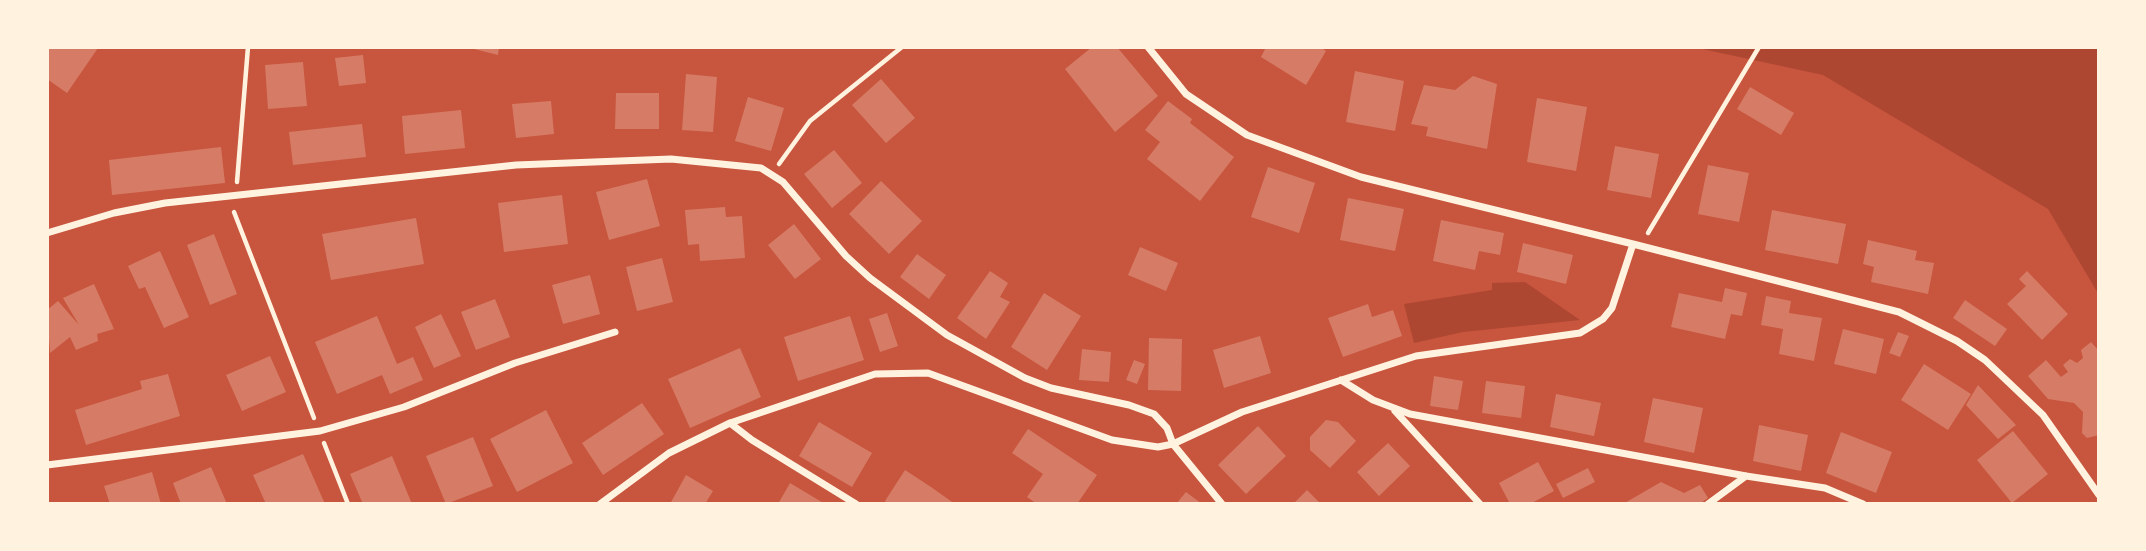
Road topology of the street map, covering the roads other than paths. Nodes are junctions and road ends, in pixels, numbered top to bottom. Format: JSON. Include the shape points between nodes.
{"nodes":[{"id":1,"x":1148,"y":47,"type":"edge"},
{"id":2,"x":47,"y":233,"type":"edge"},
{"id":3,"x":1633,"y":244,"type":"junction"},
{"id":4,"x":615,"y":332,"type":"dead end"},
{"id":5,"x":1341,"y":380,"type":"junction"},
{"id":6,"x":1395,"y":411,"type":"junction"},
{"id":7,"x":730,"y":423,"type":"junction"},
{"id":8,"x":1173,"y":444,"type":"junction"},
{"id":9,"x":47,"y":465,"type":"edge"},
{"id":10,"x":1746,"y":477,"type":"junction"},
{"id":11,"x":2099,"y":495,"type":"edge"},
{"id":12,"x":600,"y":504,"type":"edge"},
{"id":13,"x":856,"y":504,"type":"edge"},
{"id":14,"x":1222,"y":504,"type":"edge"},
{"id":15,"x":1480,"y":504,"type":"edge"},
{"id":16,"x":1707,"y":504,"type":"edge"},
{"id":17,"x":1863,"y":504,"type":"edge"}],
"edges":[{"from":1,"to":3,"type":"street","via":[[1186,94],[1247,135],[1361,177]]},
{"from":2,"to":8,"type":"street","via":[[152,205],[516,165],[697,159],[747,165],[773,173],[862,271],[947,335],[1051,388],[1154,414]]},
{"from":3,"to":5,"type":"street","via":[[1612,308],[1591,329],[1416,356]]},
{"from":3,"to":11,"type":"street","via":[[1899,312],[1957,341],[1994,367],[2043,415]]},
{"from":4,"to":9,"type":"street","via":[[515,363],[404,407],[320,431]]},
{"from":5,"to":6,"type":"street"},
{"from":5,"to":8,"type":"street","via":[[1241,411]]},
{"from":6,"to":10,"type":"street"},
{"from":6,"to":15,"type":"street"},
{"from":7,"to":8,"type":"street","via":[[875,374],[928,373],[1112,440],[1139,446]]},
{"from":7,"to":12,"type":"street","via":[[669,453]]},
{"from":7,"to":13,"type":"street"},
{"from":8,"to":14,"type":"street"},
{"from":10,"to":16,"type":"street"},
{"from":10,"to":17,"type":"street","via":[[1825,488]]}]}
